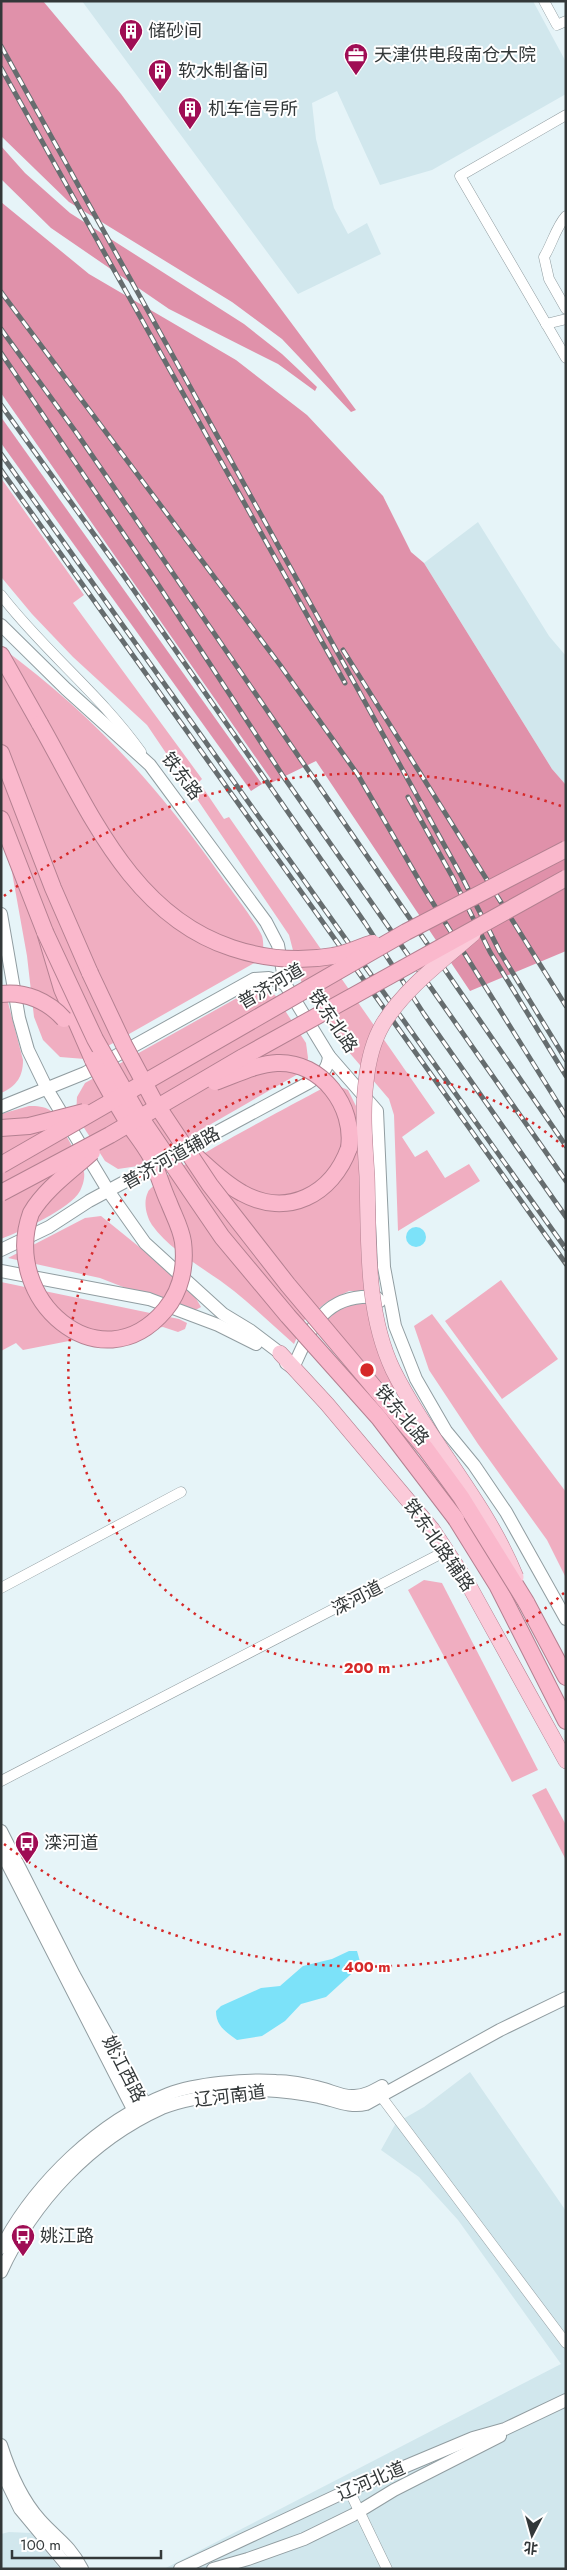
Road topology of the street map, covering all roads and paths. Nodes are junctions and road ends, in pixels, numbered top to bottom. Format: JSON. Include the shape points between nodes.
{"nodes":[{"id":1,"x":547,"y":2,"type":"edge"},
{"id":2,"x":566,"y":20,"type":"edge"},
{"id":3,"x":566,"y":116,"type":"edge"},
{"id":4,"x":566,"y":216,"type":"edge"},
{"id":5,"x":566,"y":309,"type":"edge"},
{"id":6,"x":566,"y":319,"type":"edge"},
{"id":7,"x":546,"y":324,"type":"junction"},
{"id":8,"x":566,"y":358,"type":"edge"},
{"id":9,"x":1,"y":595,"type":"edge"},
{"id":10,"x":1,"y":625,"type":"edge"},
{"id":11,"x":1,"y":651,"type":"edge"},
{"id":12,"x":5,"y":661,"type":"edge"},
{"id":13,"x":1,"y":753,"type":"edge"},
{"id":14,"x":150,"y":765,"type":"junction"},
{"id":15,"x":1,"y":819,"type":"edge"},
{"id":16,"x":566,"y":849,"type":"edge"},
{"id":17,"x":566,"y":878,"type":"edge"},
{"id":18,"x":1,"y":914,"type":"edge"},
{"id":19,"x":490,"y":919,"type":"junction"},
{"id":20,"x":45,"y":932,"type":"junction"},
{"id":21,"x":406,"y":932,"type":"junction"},
{"id":22,"x":285,"y":984,"type":"junction"},
{"id":23,"x":1,"y":994,"type":"edge"},
{"id":24,"x":329,"y":1056,"type":"junction"},
{"id":25,"x":93,"y":1060,"type":"junction"},
{"id":26,"x":46,"y":1089,"type":"junction"},
{"id":27,"x":182,"y":1094,"type":"junction"},
{"id":28,"x":1,"y":1107,"type":"edge"},
{"id":29,"x":103,"y":1107,"type":"junction"},
{"id":30,"x":1,"y":1128,"type":"edge"},
{"id":31,"x":110,"y":1135,"type":"junction"},
{"id":32,"x":189,"y":1151,"type":"junction"},
{"id":33,"x":150,"y":1156,"type":"junction"},
{"id":34,"x":1,"y":1165,"type":"edge"},
{"id":35,"x":109,"y":1192,"type":"junction"},
{"id":36,"x":1,"y":1193,"type":"edge"},
{"id":37,"x":222,"y":1237,"type":"junction"},
{"id":38,"x":1,"y":1250,"type":"edge"},
{"id":39,"x":1,"y":1271,"type":"edge"},
{"id":40,"x":392,"y":1314,"type":"junction"},
{"id":41,"x":280,"y":1353,"type":"joint"},
{"id":42,"x":293,"y":1368,"type":"junction"},
{"id":43,"x":180,"y":1492,"type":"dead end"},
{"id":44,"x":446,"y":1551,"type":"junction"},
{"id":45,"x":1,"y":1588,"type":"edge"},
{"id":46,"x":526,"y":1602,"type":"junction"},
{"id":47,"x":566,"y":1619,"type":"edge"},
{"id":48,"x":566,"y":1677,"type":"edge"},
{"id":49,"x":566,"y":1721,"type":"edge"},
{"id":50,"x":566,"y":1761,"type":"edge"},
{"id":51,"x":1,"y":1781,"type":"edge"},
{"id":52,"x":1,"y":1831,"type":"edge"},
{"id":53,"x":1,"y":1851,"type":"edge"},
{"id":54,"x":566,"y":1989,"type":"edge"},
{"id":55,"x":566,"y":1998,"type":"edge"},
{"id":56,"x":378,"y":2093,"type":"junction"},
{"id":57,"x":141,"y":2111,"type":"junction"},
{"id":58,"x":1,"y":2248,"type":"edge"},
{"id":59,"x":1,"y":2272,"type":"edge"},
{"id":60,"x":566,"y":2342,"type":"edge"},
{"id":61,"x":566,"y":2400,"type":"edge"},
{"id":62,"x":566,"y":2405,"type":"edge"},
{"id":63,"x":1,"y":2445,"type":"edge"},
{"id":64,"x":1,"y":2470,"type":"edge"},
{"id":65,"x":349,"y":2490,"type":"junction"},
{"id":66,"x":356,"y":2513,"type":"junction"},
{"id":67,"x":70,"y":2569,"type":"edge"},
{"id":68,"x":82,"y":2569,"type":"edge"},
{"id":69,"x":180,"y":2569,"type":"edge"},
{"id":70,"x":213,"y":2569,"type":"edge"},
{"id":71,"x":380,"y":2569,"type":"edge"},
{"id":72,"x":387,"y":2569,"type":"edge"}],
"edges":[{"from":1,"to":2,"type":"street","via":[[557,25]]},
{"from":3,"to":7,"type":"street","via":[[460,176]]},
{"from":4,"to":5,"type":"street","via":[[544,257],[549,280]]},
{"from":6,"to":7,"type":"street"},
{"from":7,"to":8,"type":"street"},
{"from":9,"to":14,"type":"street","via":[[30,630],[122,725]]},
{"from":10,"to":14,"type":"street","name":"铁东路"},
{"from":11,"to":12,"type":"main road"},
{"from":12,"to":21,"type":"highway","bridge":true,"via":[[130,875],[165,912],[195,934],[258,956],[300,959],[336,956]]},
{"from":13,"to":32,"type":"highway","name":"铁东北路","bridge":true,"via":[[67,922],[124,1045],[154,1100]]},
{"from":14,"to":22,"type":"street","name":"铁东路","via":[[266,922],[278,945]]},
{"from":15,"to":20,"type":"highway"},
{"from":16,"to":21,"type":"highway","name":"普济河道","bridge":true},
{"from":17,"to":19,"type":"highway","bridge":true},
{"from":18,"to":26,"type":"street","via":[[19,1018],[28,1050]]},
{"from":19,"to":27,"type":"highway","bridge":true},
{"from":19,"to":46,"type":"main road","bridge":true,"via":[[404,997],[383,1025],[372,1050],[365,1083],[364,1122],[369,1248],[372,1290],[392,1366],[420,1421],[506,1551]]},
{"from":20,"to":25,"type":"highway","bridge":true,"via":[[62,989]]},
{"from":20,"to":37,"type":"highway","name":"铁东北路","bridge":true,"via":[[95,1039],[136,1111]]},
{"from":21,"to":29,"type":"highway","name":"普济河道","bridge":true},
{"from":22,"to":24,"type":"street","name":"铁东北路"},
{"from":22,"to":26,"type":"street","via":[[269,978],[254,979],[85,1073]]},
{"from":23,"to":25,"type":"highway","bridge":true,"via":[[35,998],[56,1011]]},
{"from":24,"to":35,"type":"street","name":"普济河道辅路","via":[[328,1066],[313,1080]]},
{"from":24,"to":40,"type":"street","name":"铁东北路","via":[[377,1111],[384,1267]]},
{"from":25,"to":33,"type":"highway","bridge":true,"via":[[109,1092]]},
{"from":26,"to":28,"type":"street"},
{"from":26,"to":35,"type":"street"},
{"from":27,"to":31,"type":"highway","bridge":true},
{"from":27,"to":32,"type":"highway","bridge":true,"via":[[262,1065],[294,1065],[314,1074],[331,1088],[342,1104],[350,1131],[346,1156],[331,1180],[316,1194],[285,1203],[266,1202],[240,1192]]},
{"from":29,"to":30,"type":"highway","bridge":true,"via":[[29,1126]]},
{"from":29,"to":34,"type":"highway","name":"普济河道","bridge":true},
{"from":31,"to":33,"type":"highway","bridge":true,"via":[[44,1196],[28,1219],[20,1243],[20,1265],[28,1292],[44,1313],[73,1333],[102,1340],[129,1335],[154,1321],[177,1290],[184,1263],[183,1243]]},
{"from":31,"to":36,"type":"highway","bridge":true},
{"from":32,"to":46,"type":"highway","name":"铁东北路","bridge":true,"via":[[226,1208],[426,1449],[461,1497]]},
{"from":33,"to":37,"type":"highway","bridge":true,"via":[[193,1211]]},
{"from":35,"to":38,"type":"street","name":"普济河道辅路"},
{"from":35,"to":41,"type":"street","via":[[145,1243],[223,1314]]},
{"from":37,"to":49,"type":"highway","name":"铁东北路","bridge":true,"via":[[379,1418],[456,1519],[497,1585]]},
{"from":39,"to":42,"type":"street","via":[[149,1299],[247,1338]]},
{"from":40,"to":42,"type":"street","via":[[376,1297],[357,1295],[334,1306],[314,1322]]},
{"from":40,"to":47,"type":"street","name":"铁东北路","via":[[416,1379],[446,1431],[506,1512]]},
{"from":41,"to":42,"type":"main road","name":"铁东北路辅路"},
{"from":42,"to":44,"type":"main road","name":"铁东北路辅路","via":[[407,1497]]},
{"from":43,"to":45,"type":"street"},
{"from":44,"to":50,"type":"main road","name":"铁东北路辅路","via":[[467,1582]]},
{"from":44,"to":51,"type":"street","name":"滦河道"},
{"from":46,"to":48,"type":"highway","name":"铁东北路"},
{"from":52,"to":57,"type":"street","name":"姚江西路"},
{"from":53,"to":57,"type":"street","name":"姚江西路"},
{"from":54,"to":56,"type":"street","name":"辽河南道"},
{"from":55,"to":56,"type":"street","name":"辽河南道"},
{"from":56,"to":57,"type":"street","name":"辽河南道","via":[[366,2104],[350,2106],[292,2092],[260,2090],[197,2098]]},
{"from":56,"to":60,"type":"street"},
{"from":57,"to":58,"type":"street","name":"辽河南道","via":[[83,2148],[53,2176]]},
{"from":57,"to":59,"type":"street","name":"辽河南道","via":[[64,2178],[23,2231]]},
{"from":61,"to":65,"type":"street","name":"辽河北道","via":[[505,2429],[473,2438]]},
{"from":62,"to":66,"type":"street","name":"辽河北道","via":[[402,2486]]},
{"from":63,"to":68,"type":"street","via":[[31,2508],[60,2537]]},
{"from":64,"to":67,"type":"street","via":[[20,2509]]},
{"from":65,"to":66,"type":"street"},
{"from":65,"to":69,"type":"street","name":"辽河北道"},
{"from":66,"to":70,"type":"street","name":"辽河北道","via":[[304,2539]]},
{"from":66,"to":71,"type":"street"},
{"from":66,"to":72,"type":"street"}]}
